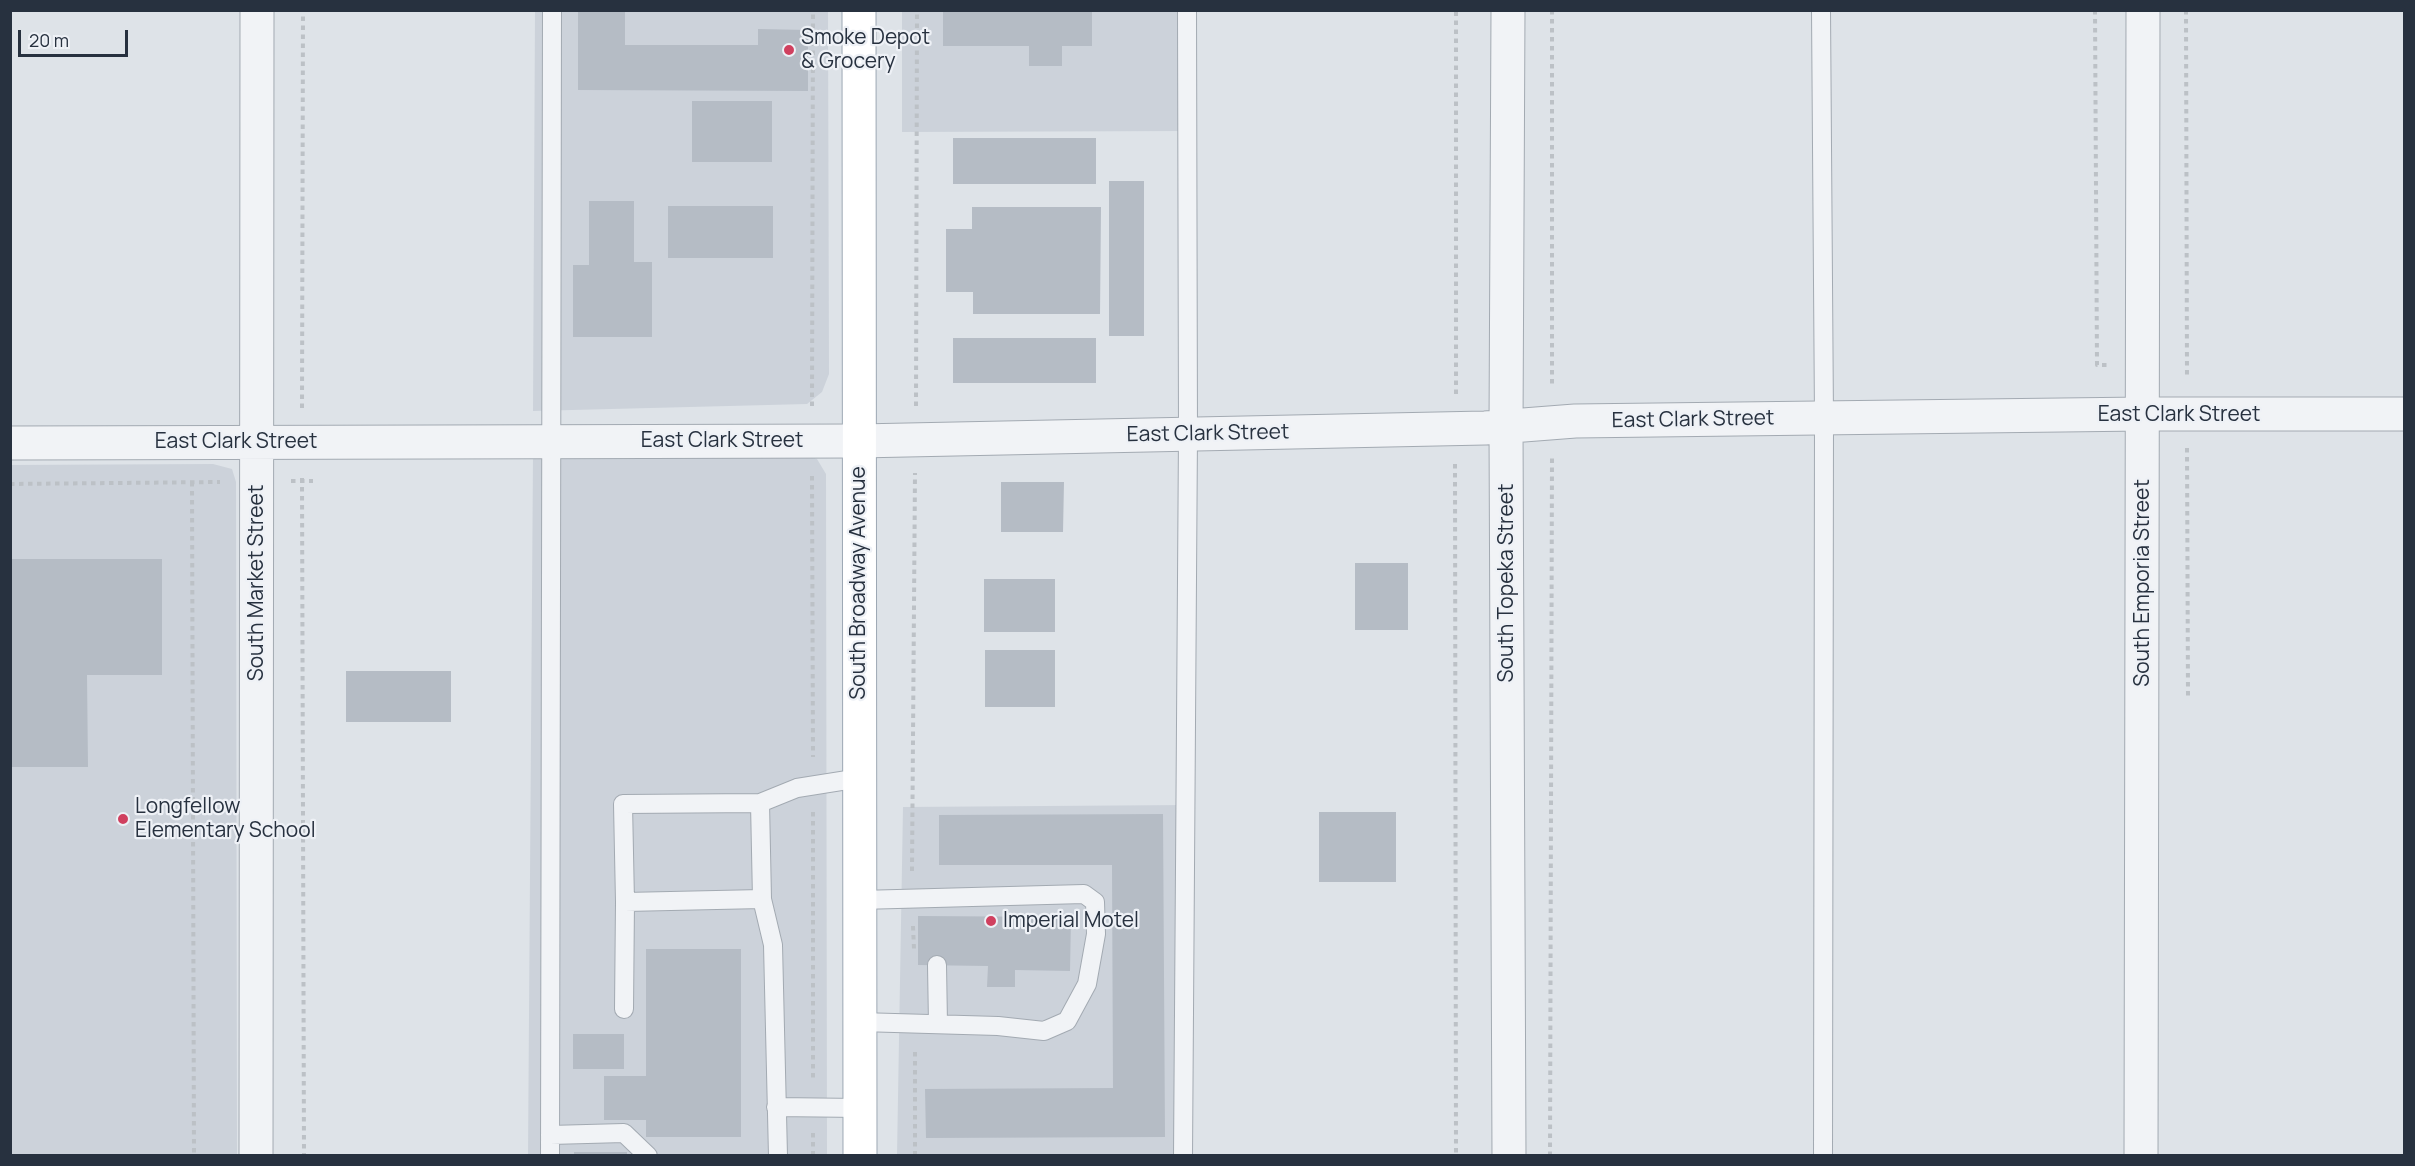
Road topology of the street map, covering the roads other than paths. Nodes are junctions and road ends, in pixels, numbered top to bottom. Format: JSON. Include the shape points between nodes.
{"nodes":[{"id":1,"x":257,"y":10,"type":"edge"},
{"id":2,"x":552,"y":10,"type":"edge"},
{"id":3,"x":859,"y":10,"type":"edge"},
{"id":4,"x":1186,"y":10,"type":"edge"},
{"id":5,"x":1508,"y":10,"type":"edge"},
{"id":6,"x":1821,"y":10,"type":"edge"},
{"id":7,"x":2143,"y":10,"type":"edge"},
{"id":8,"x":2144,"y":414,"type":"junction"},
{"id":9,"x":2404,"y":414,"type":"edge"},
{"id":10,"x":1824,"y":418,"type":"junction"},
{"id":11,"x":1506,"y":427,"type":"junction"},
{"id":12,"x":1188,"y":434,"type":"junction"},
{"id":13,"x":257,"y":441,"type":"junction"},
{"id":14,"x":552,"y":441,"type":"junction"},
{"id":15,"x":859,"y":441,"type":"junction"},
{"id":16,"x":10,"y":443,"type":"edge"},
{"id":17,"x":860,"y":778,"type":"junction"},
{"id":18,"x":760,"y":803,"type":"junction"},
{"id":19,"x":762,"y":899,"type":"junction"},
{"id":20,"x":860,"y":900,"type":"junction"},
{"id":21,"x":625,"y":902,"type":"junction"},
{"id":22,"x":937,"y":965,"type":"dead end"},
{"id":23,"x":624,"y":1009,"type":"dead end"},
{"id":24,"x":860,"y":1022,"type":"junction"},
{"id":25,"x":938,"y":1024,"type":"junction"},
{"id":26,"x":776,"y":1107,"type":"junction"},
{"id":27,"x":860,"y":1108,"type":"junction"},
{"id":28,"x":550,"y":1135,"type":"junction"},
{"id":29,"x":256,"y":1155,"type":"edge"},
{"id":30,"x":550,"y":1155,"type":"edge"},
{"id":31,"x":648,"y":1155,"type":"edge"},
{"id":32,"x":778,"y":1155,"type":"edge"},
{"id":33,"x":860,"y":1155,"type":"edge"},
{"id":34,"x":1183,"y":1155,"type":"edge"},
{"id":35,"x":1509,"y":1155,"type":"edge"},
{"id":36,"x":1823,"y":1155,"type":"edge"},
{"id":37,"x":2141,"y":1155,"type":"edge"}],
"edges":[{"from":1,"to":13,"type":"street","name":"South Market Street"},
{"from":2,"to":14,"type":"lane"},
{"from":3,"to":15,"type":"main road","name":"South Broadway Avenue"},
{"from":4,"to":12,"type":"lane"},
{"from":5,"to":11,"type":"street","name":"South Topeka Street"},
{"from":6,"to":10,"type":"lane"},
{"from":7,"to":8,"type":"street","name":"South Emporia Street"},
{"from":8,"to":9,"type":"street","name":"East Clark Street"},
{"from":8,"to":10,"type":"street","name":"East Clark Street"},
{"from":8,"to":37,"type":"street","name":"South Emporia Street"},
{"from":10,"to":11,"type":"street","name":"East Clark Street"},
{"from":10,"to":36,"type":"lane"},
{"from":11,"to":12,"type":"street","name":"East Clark Street"},
{"from":11,"to":35,"type":"street","name":"South Topeka Street"},
{"from":12,"to":15,"type":"street","name":"East Clark Street"},
{"from":12,"to":34,"type":"lane"},
{"from":13,"to":14,"type":"street","name":"East Clark Street"},
{"from":13,"to":16,"type":"street","name":"East Clark Street"},
{"from":13,"to":29,"type":"street","name":"South Market Street"},
{"from":14,"to":15,"type":"street","name":"East Clark Street"},
{"from":14,"to":28,"type":"lane"},
{"from":15,"to":17,"type":"main road","name":"South Broadway Avenue"},
{"from":17,"to":18,"type":"lane","via":[[797,788]]},
{"from":17,"to":20,"type":"main road","name":"South Broadway Avenue"},
{"from":18,"to":19,"type":"lane"},
{"from":18,"to":21,"type":"lane","via":[[623,804]]},
{"from":19,"to":21,"type":"lane"},
{"from":19,"to":26,"type":"lane","via":[[773,945]]},
{"from":20,"to":24,"type":"main road","name":"South Broadway Avenue"},
{"from":20,"to":25,"type":"lane","via":[[912,899],[936,907],[1084,894],[1095,902],[1096,934],[1087,984],[1067,1021],[1044,1031]]},
{"from":21,"to":23,"type":"lane"},
{"from":22,"to":25,"type":"lane"},
{"from":24,"to":25,"type":"lane"},
{"from":24,"to":27,"type":"main road","name":"South Broadway Avenue"},
{"from":26,"to":27,"type":"lane"},
{"from":26,"to":32,"type":"lane"},
{"from":27,"to":33,"type":"main road","name":"South Broadway Avenue"},
{"from":28,"to":30,"type":"lane"},
{"from":28,"to":31,"type":"lane","via":[[624,1133]]}]}
